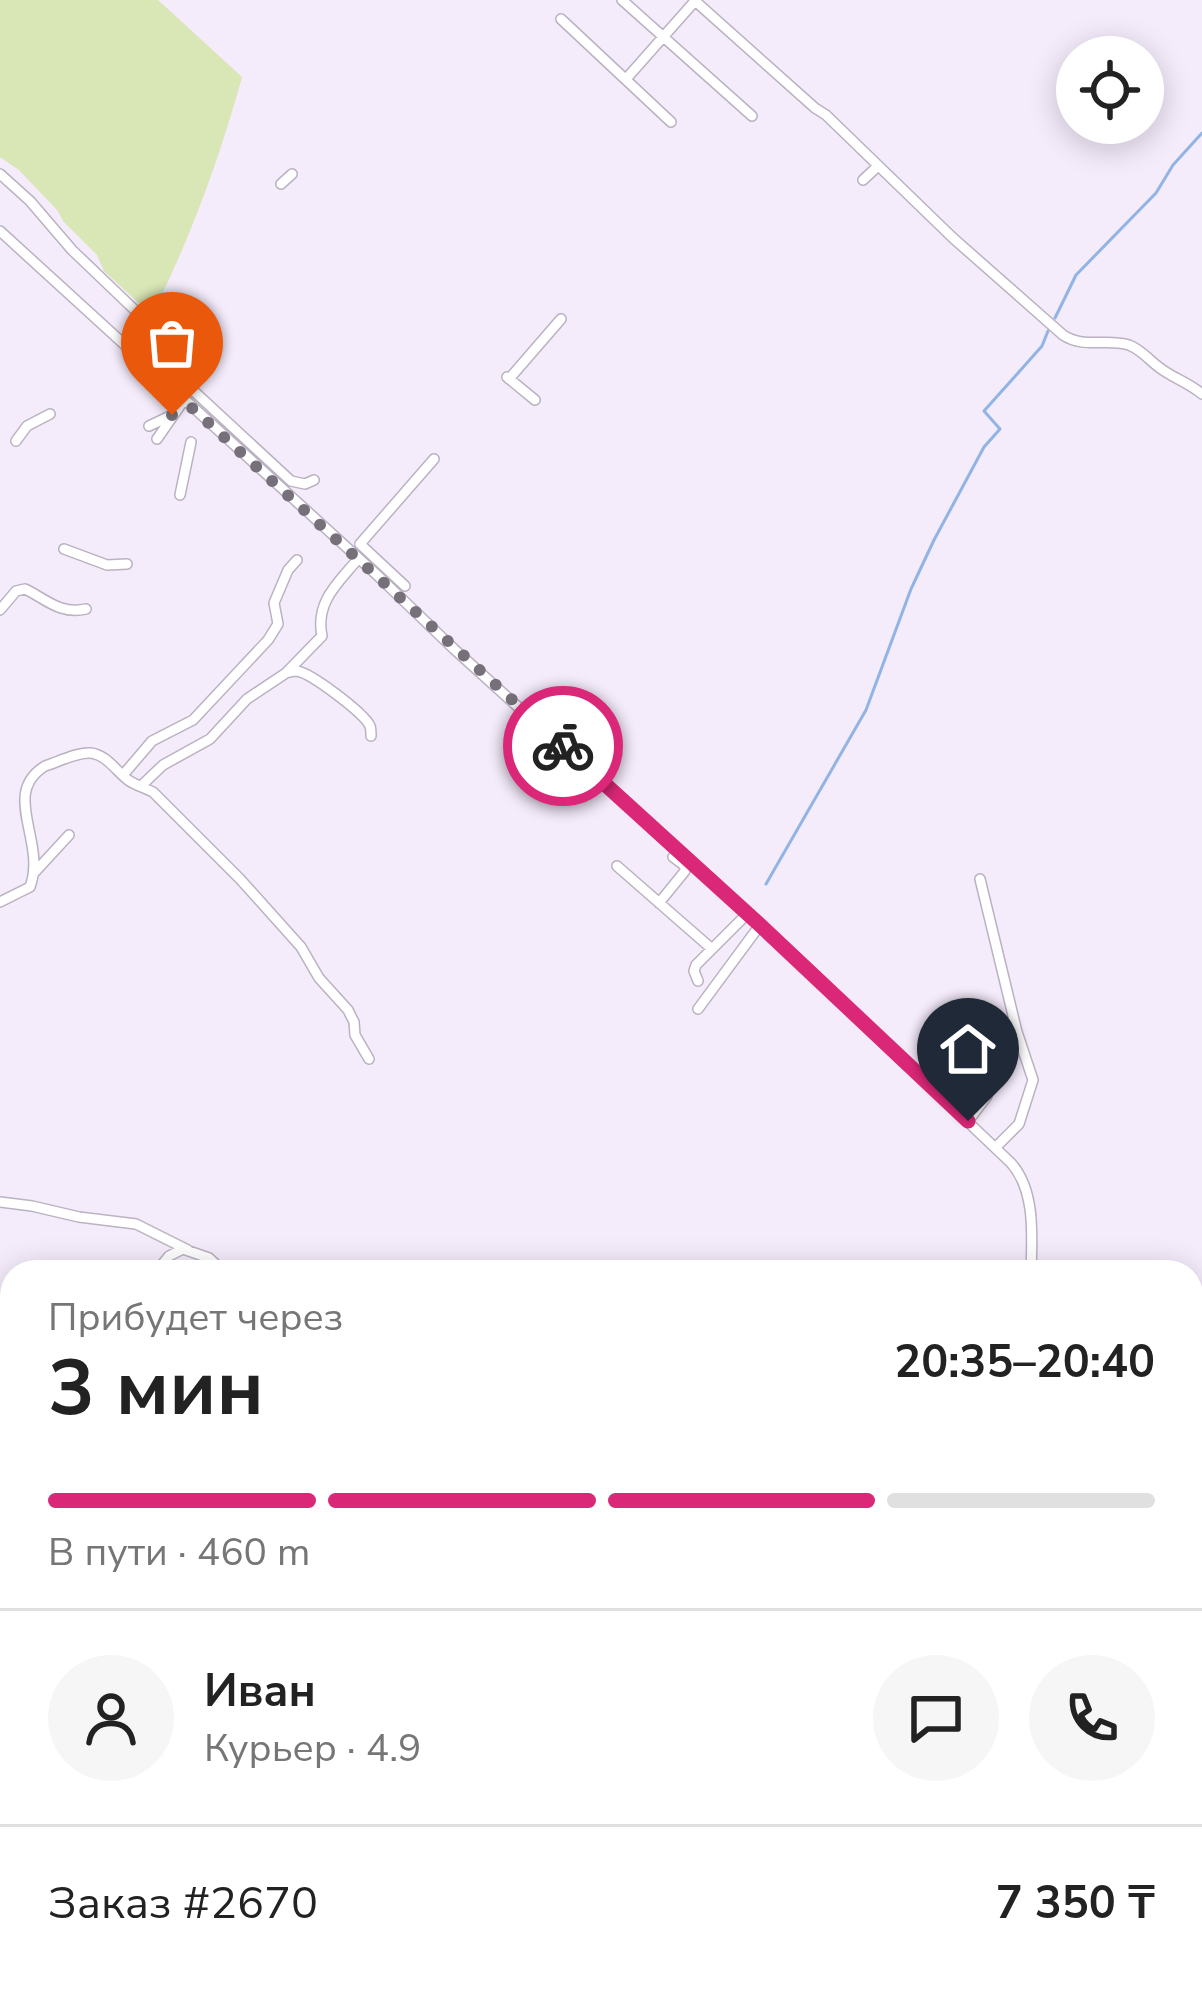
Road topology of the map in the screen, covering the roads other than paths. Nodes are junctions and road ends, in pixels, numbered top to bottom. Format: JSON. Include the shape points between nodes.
{"nodes":[{"id":1,"x":622,"y":0,"type":"edge"},
{"id":2,"x":695,"y":0,"type":"edge"},
{"id":3,"x":561,"y":19,"type":"dead end"},
{"id":4,"x":662,"y":36,"type":"junction"},
{"id":5,"x":626,"y":79,"type":"junction"},
{"id":6,"x":752,"y":116,"type":"dead end"},
{"id":7,"x":671,"y":122,"type":"dead end"},
{"id":8,"x":878,"y":166,"type":"junction"},
{"id":9,"x":0,"y":174,"type":"edge"},
{"id":10,"x":292,"y":174,"type":"dead end"},
{"id":11,"x":863,"y":180,"type":"dead end"},
{"id":12,"x":281,"y":184,"type":"dead end"},
{"id":13,"x":0,"y":231,"type":"edge"},
{"id":14,"x":181,"y":301,"type":"dead end"},
{"id":15,"x":142,"y":317,"type":"dead end"},
{"id":16,"x":561,"y":320,"type":"dead end"},
{"id":17,"x":1202,"y":394,"type":"edge"},
{"id":18,"x":535,"y":400,"type":"dead end"},
{"id":19,"x":188,"y":404,"type":"junction"},
{"id":20,"x":50,"y":414,"type":"dead end"},
{"id":21,"x":172,"y":415,"type":"junction"},
{"id":22,"x":148,"y":426,"type":"dead end"},
{"id":23,"x":157,"y":439,"type":"dead end"},
{"id":24,"x":16,"y":441,"type":"dead end"},
{"id":25,"x":191,"y":442,"type":"dead end"},
{"id":26,"x":434,"y":459,"type":"dead end"},
{"id":27,"x":314,"y":480,"type":"dead end"},
{"id":28,"x":180,"y":495,"type":"dead end"},
{"id":29,"x":64,"y":549,"type":"dead end"},
{"id":30,"x":358,"y":559,"type":"junction"},
{"id":31,"x":297,"y":560,"type":"dead end"},
{"id":32,"x":127,"y":564,"type":"dead end"},
{"id":33,"x":406,"y":586,"type":"dead end"},
{"id":34,"x":86,"y":609,"type":"dead end"},
{"id":35,"x":0,"y":610,"type":"edge"},
{"id":36,"x":286,"y":673,"type":"junction"},
{"id":37,"x":371,"y":736,"type":"dead end"},
{"id":38,"x":123,"y":776,"type":"junction"},
{"id":39,"x":18,"y":779,"type":"dead end"},
{"id":40,"x":141,"y":786,"type":"junction"},
{"id":41,"x":15,"y":830,"type":"dead end"},
{"id":42,"x":69,"y":835,"type":"dead end"},
{"id":43,"x":673,"y":857,"type":"dead end"},
{"id":44,"x":685,"y":862,"type":"junction"},
{"id":45,"x":617,"y":866,"type":"dead end"},
{"id":46,"x":34,"y":873,"type":"junction"},
{"id":47,"x":980,"y":879,"type":"dead end"},
{"id":48,"x":0,"y":902,"type":"edge"},
{"id":49,"x":659,"y":903,"type":"junction"},
{"id":50,"x":747,"y":914,"type":"junction"},
{"id":51,"x":760,"y":925,"type":"junction"},
{"id":52,"x":712,"y":949,"type":"junction"},
{"id":53,"x":698,"y":981,"type":"dead end"},
{"id":54,"x":698,"y":1009,"type":"dead end"},
{"id":55,"x":369,"y":1059,"type":"dead end"},
{"id":56,"x":985,"y":1088,"type":"dead end"},
{"id":57,"x":968,"y":1121,"type":"junction"},
{"id":58,"x":996,"y":1148,"type":"junction"},
{"id":59,"x":0,"y":1202,"type":"edge"},
{"id":60,"x":188,"y":1250,"type":"junction"},
{"id":61,"x":166,"y":1260,"type":"edge"},
{"id":62,"x":210,"y":1260,"type":"edge"},
{"id":63,"x":1031,"y":1260,"type":"edge"}],
"edges":[{"from":1,"to":4,"type":"street"},
{"from":2,"to":4,"type":"street"},
{"from":2,"to":8,"type":"street"},
{"from":3,"to":5,"type":"street"},
{"from":4,"to":5,"type":"street"},
{"from":4,"to":6,"type":"street"},
{"from":5,"to":7,"type":"street"},
{"from":8,"to":11,"type":"street"},
{"from":8,"to":17,"type":"street","via":[[1074,343],[1136,348]]},
{"from":9,"to":15,"type":"street"},
{"from":10,"to":12,"type":"street"},
{"from":13,"to":19,"type":"street"},
{"from":14,"to":27,"type":"street","via":[[145,345],[291,481]]},
{"from":16,"to":18,"type":"street","via":[[508,378]]},
{"from":19,"to":21,"type":"street"},
{"from":19,"to":30,"type":"street"},
{"from":20,"to":24,"type":"street"},
{"from":21,"to":22,"type":"street"},
{"from":21,"to":23,"type":"street"},
{"from":25,"to":28,"type":"street"},
{"from":26,"to":33,"type":"street","via":[[360,544]]},
{"from":29,"to":32,"type":"street","via":[[106,566]]},
{"from":30,"to":36,"type":"street","via":[[325,602],[322,636]]},
{"from":30,"to":44,"type":"street"},
{"from":31,"to":38,"type":"street","via":[[274,603],[278,624],[268,640],[193,720],[152,741]]},
{"from":34,"to":35,"type":"street","via":[[53,607],[25,589]]},
{"from":36,"to":37,"type":"street","via":[[312,677],[337,695],[366,719]]},
{"from":36,"to":40,"type":"street"},
{"from":38,"to":39,"type":"street","via":[[92,753]]},
{"from":38,"to":40,"type":"street"},
{"from":40,"to":55,"type":"street","via":[[301,947],[348,1010]]},
{"from":41,"to":46,"type":"street"},
{"from":42,"to":46,"type":"street"},
{"from":43,"to":44,"type":"street"},
{"from":44,"to":49,"type":"street"},
{"from":44,"to":50,"type":"street"},
{"from":45,"to":49,"type":"street"},
{"from":46,"to":48,"type":"street","via":[[30,887]]},
{"from":47,"to":58,"type":"street","via":[[1033,1079],[1023,1117]]},
{"from":49,"to":52,"type":"street"},
{"from":50,"to":51,"type":"street"},
{"from":50,"to":52,"type":"street"},
{"from":51,"to":54,"type":"street"},
{"from":51,"to":57,"type":"street"},
{"from":52,"to":53,"type":"street","via":[[694,970]]},
{"from":56,"to":57,"type":"street"},
{"from":57,"to":58,"type":"street"},
{"from":58,"to":63,"type":"street","via":[[1024,1183]]},
{"from":59,"to":60,"type":"street","via":[[136,1224]]},
{"from":60,"to":61,"type":"street"},
{"from":60,"to":62,"type":"street"}]}
